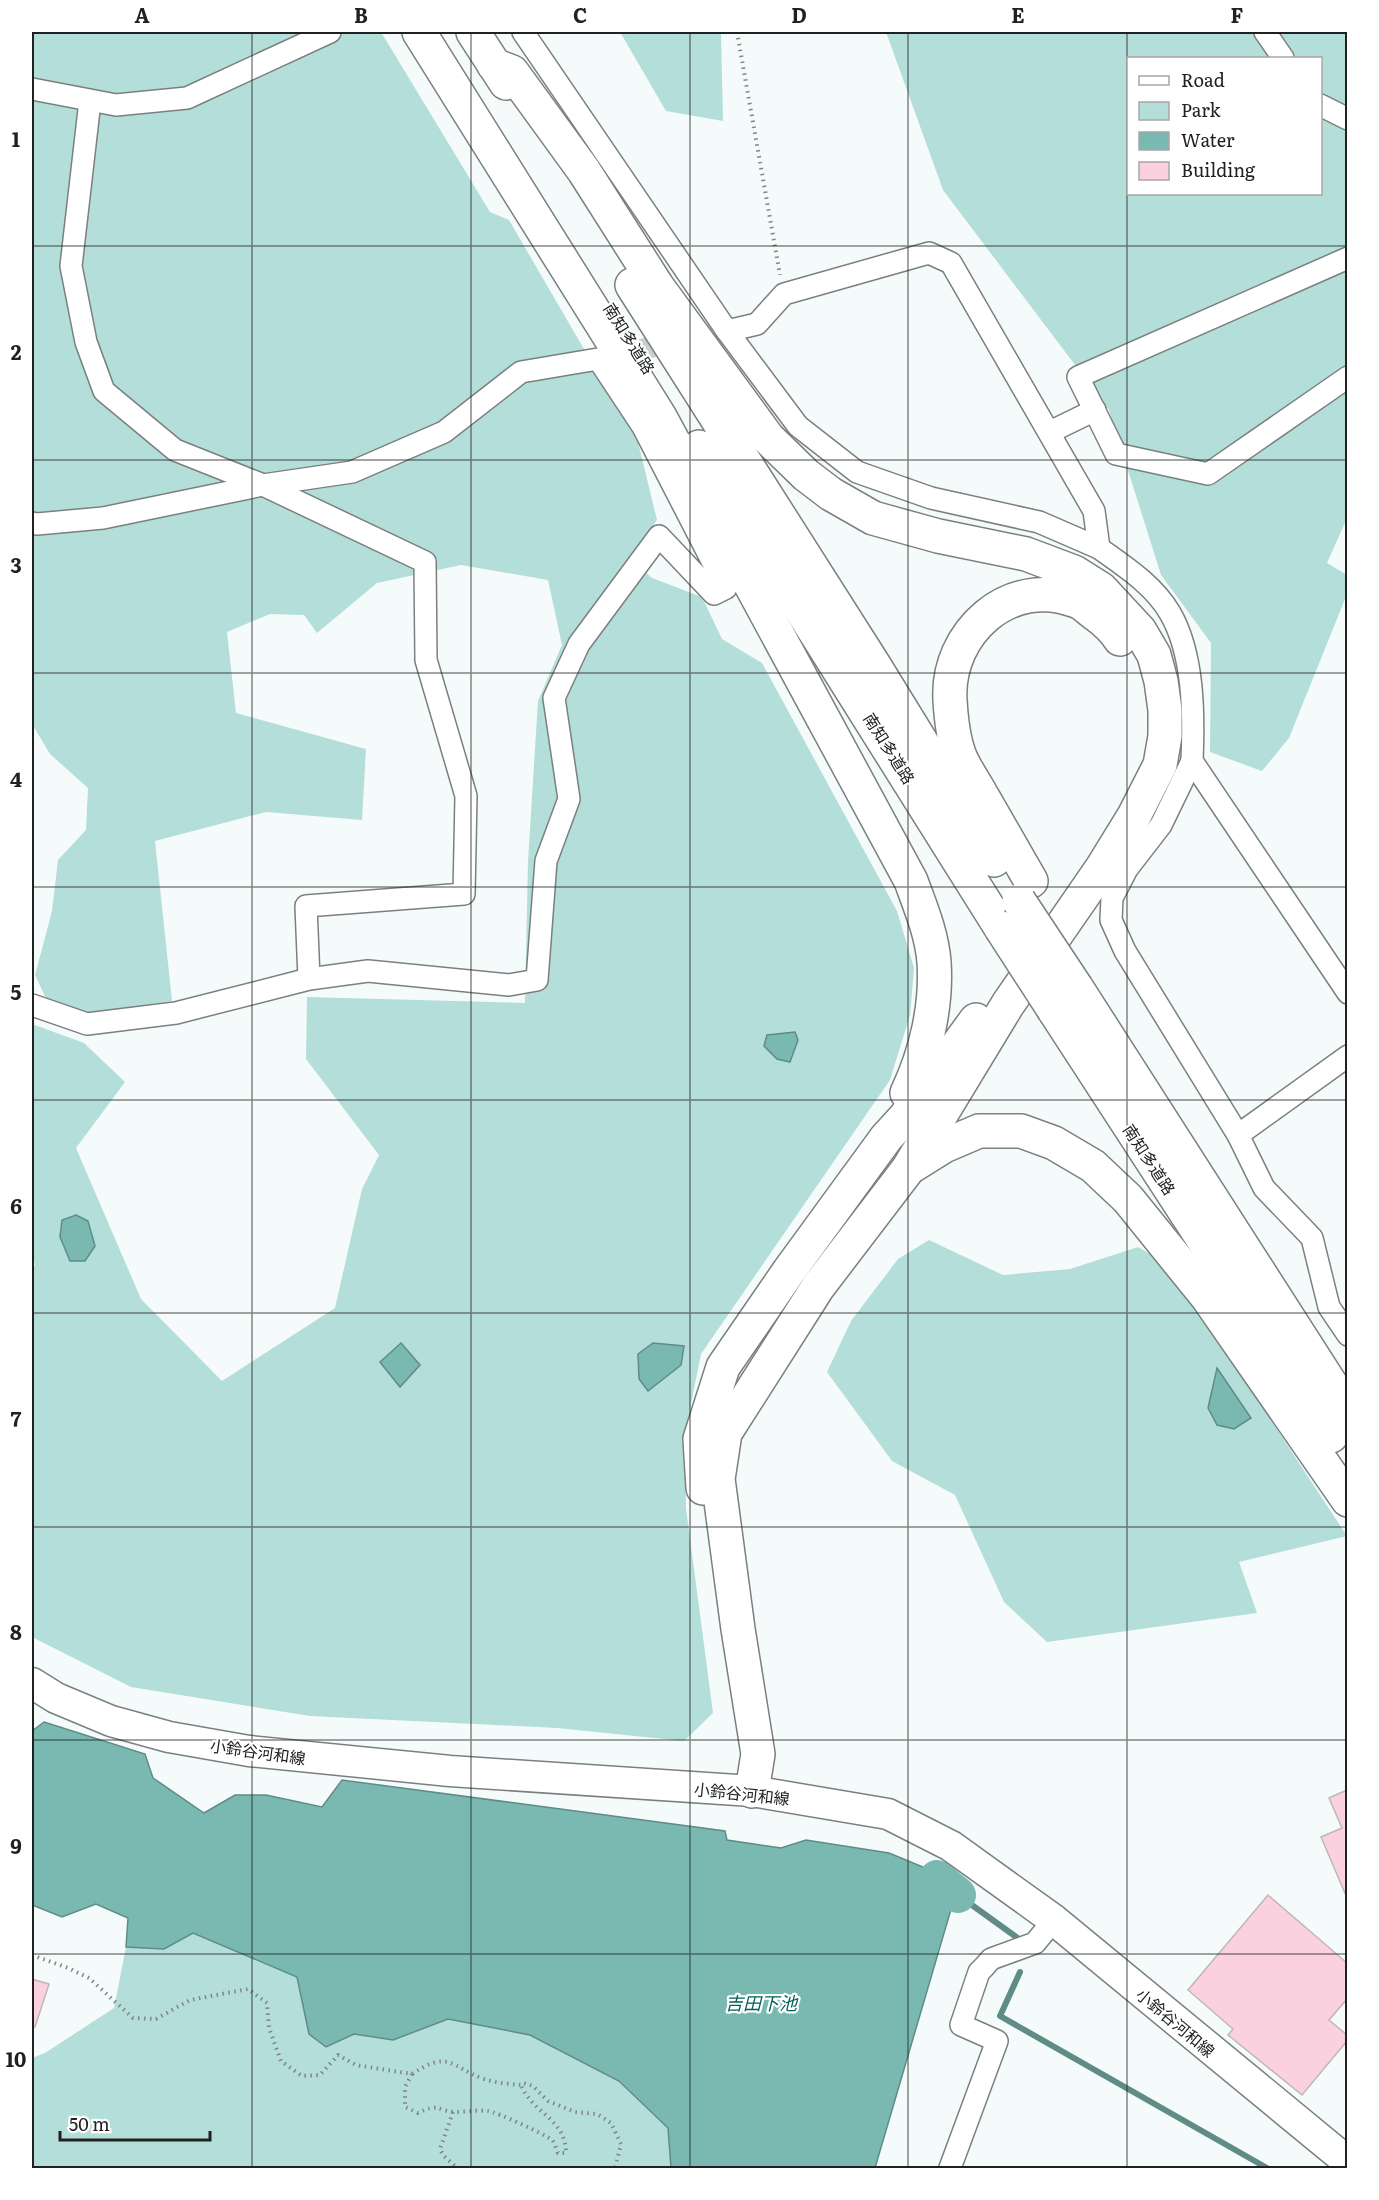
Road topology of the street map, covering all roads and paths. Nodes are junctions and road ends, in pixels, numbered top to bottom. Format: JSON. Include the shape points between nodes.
{"nodes":[{"id":1,"x":330,"y":32,"type":"edge"},
{"id":2,"x":419,"y":32,"type":"edge"},
{"id":3,"x":435,"y":32,"type":"edge"},
{"id":4,"x":473,"y":32,"type":"edge"},
{"id":5,"x":523,"y":32,"type":"edge"},
{"id":6,"x":737,"y":32,"type":"edge"},
{"id":7,"x":1265,"y":32,"type":"edge"},
{"id":8,"x":1282,"y":57,"type":"edge"},
{"id":9,"x":494,"y":65,"type":"junction"},
{"id":10,"x":32,"y":89,"type":"edge"},
{"id":11,"x":90,"y":101,"type":"junction"},
{"id":12,"x":1322,"y":106,"type":"edge"},
{"id":13,"x":1347,"y":119,"type":"edge"},
{"id":14,"x":1347,"y":258,"type":"edge"},
{"id":15,"x":784,"y":294,"type":"junction"},
{"id":16,"x":727,"y":331,"type":"junction"},
{"id":17,"x":1347,"y":377,"type":"edge"},
{"id":18,"x":1095,"y":410,"type":"junction"},
{"id":19,"x":1050,"y":432,"type":"junction"},
{"id":20,"x":262,"y":485,"type":"junction"},
{"id":21,"x":32,"y":523,"type":"edge"},
{"id":22,"x":1099,"y":548,"type":"junction"},
{"id":23,"x":1192,"y":761,"type":"junction"},
{"id":24,"x":1025,"y":891,"type":"junction"},
{"id":25,"x":309,"y":979,"type":"junction"},
{"id":26,"x":1070,"y":986,"type":"junction"},
{"id":27,"x":1347,"y":993,"type":"edge"},
{"id":28,"x":32,"y":1005,"type":"edge"},
{"id":29,"x":1347,"y":1056,"type":"edge"},
{"id":30,"x":1238,"y":1135,"type":"junction"},
{"id":31,"x":886,"y":1138,"type":"junction"},
{"id":32,"x":908,"y":1168,"type":"junction"},
{"id":33,"x":1347,"y":1335,"type":"edge"},
{"id":34,"x":1347,"y":1411,"type":"edge"},
{"id":35,"x":1347,"y":1463,"type":"edge"},
{"id":36,"x":1347,"y":1500,"type":"edge"},
{"id":37,"x":32,"y":1683,"type":"edge"},
{"id":38,"x":752,"y":1791,"type":"junction"},
{"id":39,"x":1054,"y":1920,"type":"junction"},
{"id":40,"x":32,"y":1955,"type":"edge"},
{"id":41,"x":412,"y":2074,"type":"junction"},
{"id":42,"x":521,"y":2085,"type":"junction"},
{"id":43,"x":453,"y":2112,"type":"junction"},
{"id":44,"x":1347,"y":2162,"type":"edge"},
{"id":45,"x":457,"y":2169,"type":"edge"},
{"id":46,"x":615,"y":2169,"type":"edge"},
{"id":47,"x":950,"y":2169,"type":"edge"}],
"edges":[{"from":1,"to":11,"type":"street","via":[[188,98],[116,105]]},
{"from":2,"to":31,"type":"highway","via":[[660,417],[911,881],[934,960],[933,1005],[924,1053]]},
{"from":3,"to":26,"type":"highway","name":"南知多道路","bridge":true,"via":[[1001,928]]},
{"from":4,"to":9,"type":"highway","name":"南知多道路"},
{"from":5,"to":16,"type":"street"},
{"from":6,"to":15,"type":"path"},
{"from":7,"to":8,"type":"street"},
{"from":9,"to":24,"type":"highway","name":"南知多道路","via":[[880,675]]},
{"from":9,"to":32,"type":"highway","via":[[512,72],[584,171],[657,286],[768,438],[806,475],[873,518],[1026,554],[1074,572],[1113,600],[1140,631],[1154,655],[1165,710],[1160,765],[1102,868],[1008,1004]]},
{"from":10,"to":11,"type":"street"},
{"from":11,"to":20,"type":"street","via":[[71,266],[86,342],[104,391],[175,450]]},
{"from":12,"to":13,"type":"street"},
{"from":14,"to":18,"type":"street","via":[[1078,377]]},
{"from":15,"to":16,"type":"street","via":[[757,324]]},
{"from":15,"to":19,"type":"street","via":[[929,253],[951,263]]},
{"from":16,"to":22,"type":"street","via":[[798,426],[857,472],[932,498],[1039,522]]},
{"from":17,"to":18,"type":"street","via":[[1208,474],[1116,454]]},
{"from":18,"to":19,"type":"street"},
{"from":19,"to":22,"type":"street","via":[[1094,510]]},
{"from":20,"to":21,"type":"street","via":[[103,518]]},
{"from":20,"to":25,"type":"street","via":[[425,562],[426,660],[466,796],[464,894],[306,906]]},
{"from":20,"to":25,"type":"street","via":[[352,472],[444,432],[521,372],[598,359],[643,427],[726,588],[714,594],[659,536],[579,644],[554,698],[569,799],[546,861],[537,980],[509,985],[368,971]]},
{"from":22,"to":23,"type":"street","via":[[1141,579],[1170,612],[1185,647],[1194,719]]},
{"from":23,"to":27,"type":"street"},
{"from":23,"to":30,"type":"street","via":[[1161,825],[1127,869],[1112,898],[1111,920],[1125,951]]},
{"from":24,"to":26,"type":"highway","name":"南知多道路","bridge":true},
{"from":24,"to":31,"type":"highway","via":[[959,755],[952,727],[951,672],[965,640],[994,609],[1042,594],[1077,601],[1112,626],[1134,659],[1145,699],[1135,779],[1084,866],[906,1116]]},
{"from":25,"to":28,"type":"street","via":[[176,1013],[87,1024]]},
{"from":26,"to":34,"type":"highway","name":"南知多道路"},
{"from":26,"to":35,"type":"highway","name":"南知多道路"},
{"from":29,"to":30,"type":"street"},
{"from":30,"to":33,"type":"street","via":[[1264,1188],[1312,1238],[1329,1307]]},
{"from":31,"to":38,"type":"highway","via":[[723,1367],[700,1439],[703,1505],[739,1759]]},
{"from":32,"to":36,"type":"highway","via":[[979,1131],[1021,1131],[1054,1143],[1093,1166],[1128,1199],[1208,1298]]},
{"from":32,"to":38,"type":"highway","via":[[818,1287],[725,1433],[718,1479],[758,1754]]},
{"from":37,"to":38,"type":"main road","name":"小鈴谷河和線","via":[[56,1698],[111,1721],[169,1737],[249,1751],[450,1771]]},
{"from":38,"to":39,"type":"main road","name":"小鈴谷河和線","via":[[888,1814],[951,1846]]},
{"from":39,"to":44,"type":"main road","name":"小鈴谷河和線"},
{"from":39,"to":47,"type":"street","via":[[1035,1943],[991,1959],[980,1972],[961,2025],[997,2041]]},
{"from":40,"to":41,"type":"path","via":[[89,1978],[133,2018],[156,2019],[190,2000],[248,1989],[267,2003],[269,2028],[281,2061],[302,2076],[320,2075],[338,2055],[356,2065]]},
{"from":41,"to":42,"type":"path","via":[[426,2064],[443,2061],[483,2078]]},
{"from":41,"to":43,"type":"path","via":[[405,2087],[405,2107],[418,2113],[431,2107]]},
{"from":42,"to":43,"type":"path","via":[[535,2106],[560,2127],[566,2153],[558,2152],[544,2134],[506,2116],[488,2111]]},
{"from":42,"to":46,"type":"path","via":[[533,2086],[548,2101],[575,2112],[597,2114],[611,2123],[621,2144]]},
{"from":43,"to":45,"type":"path","via":[[440,2149]]}]}
